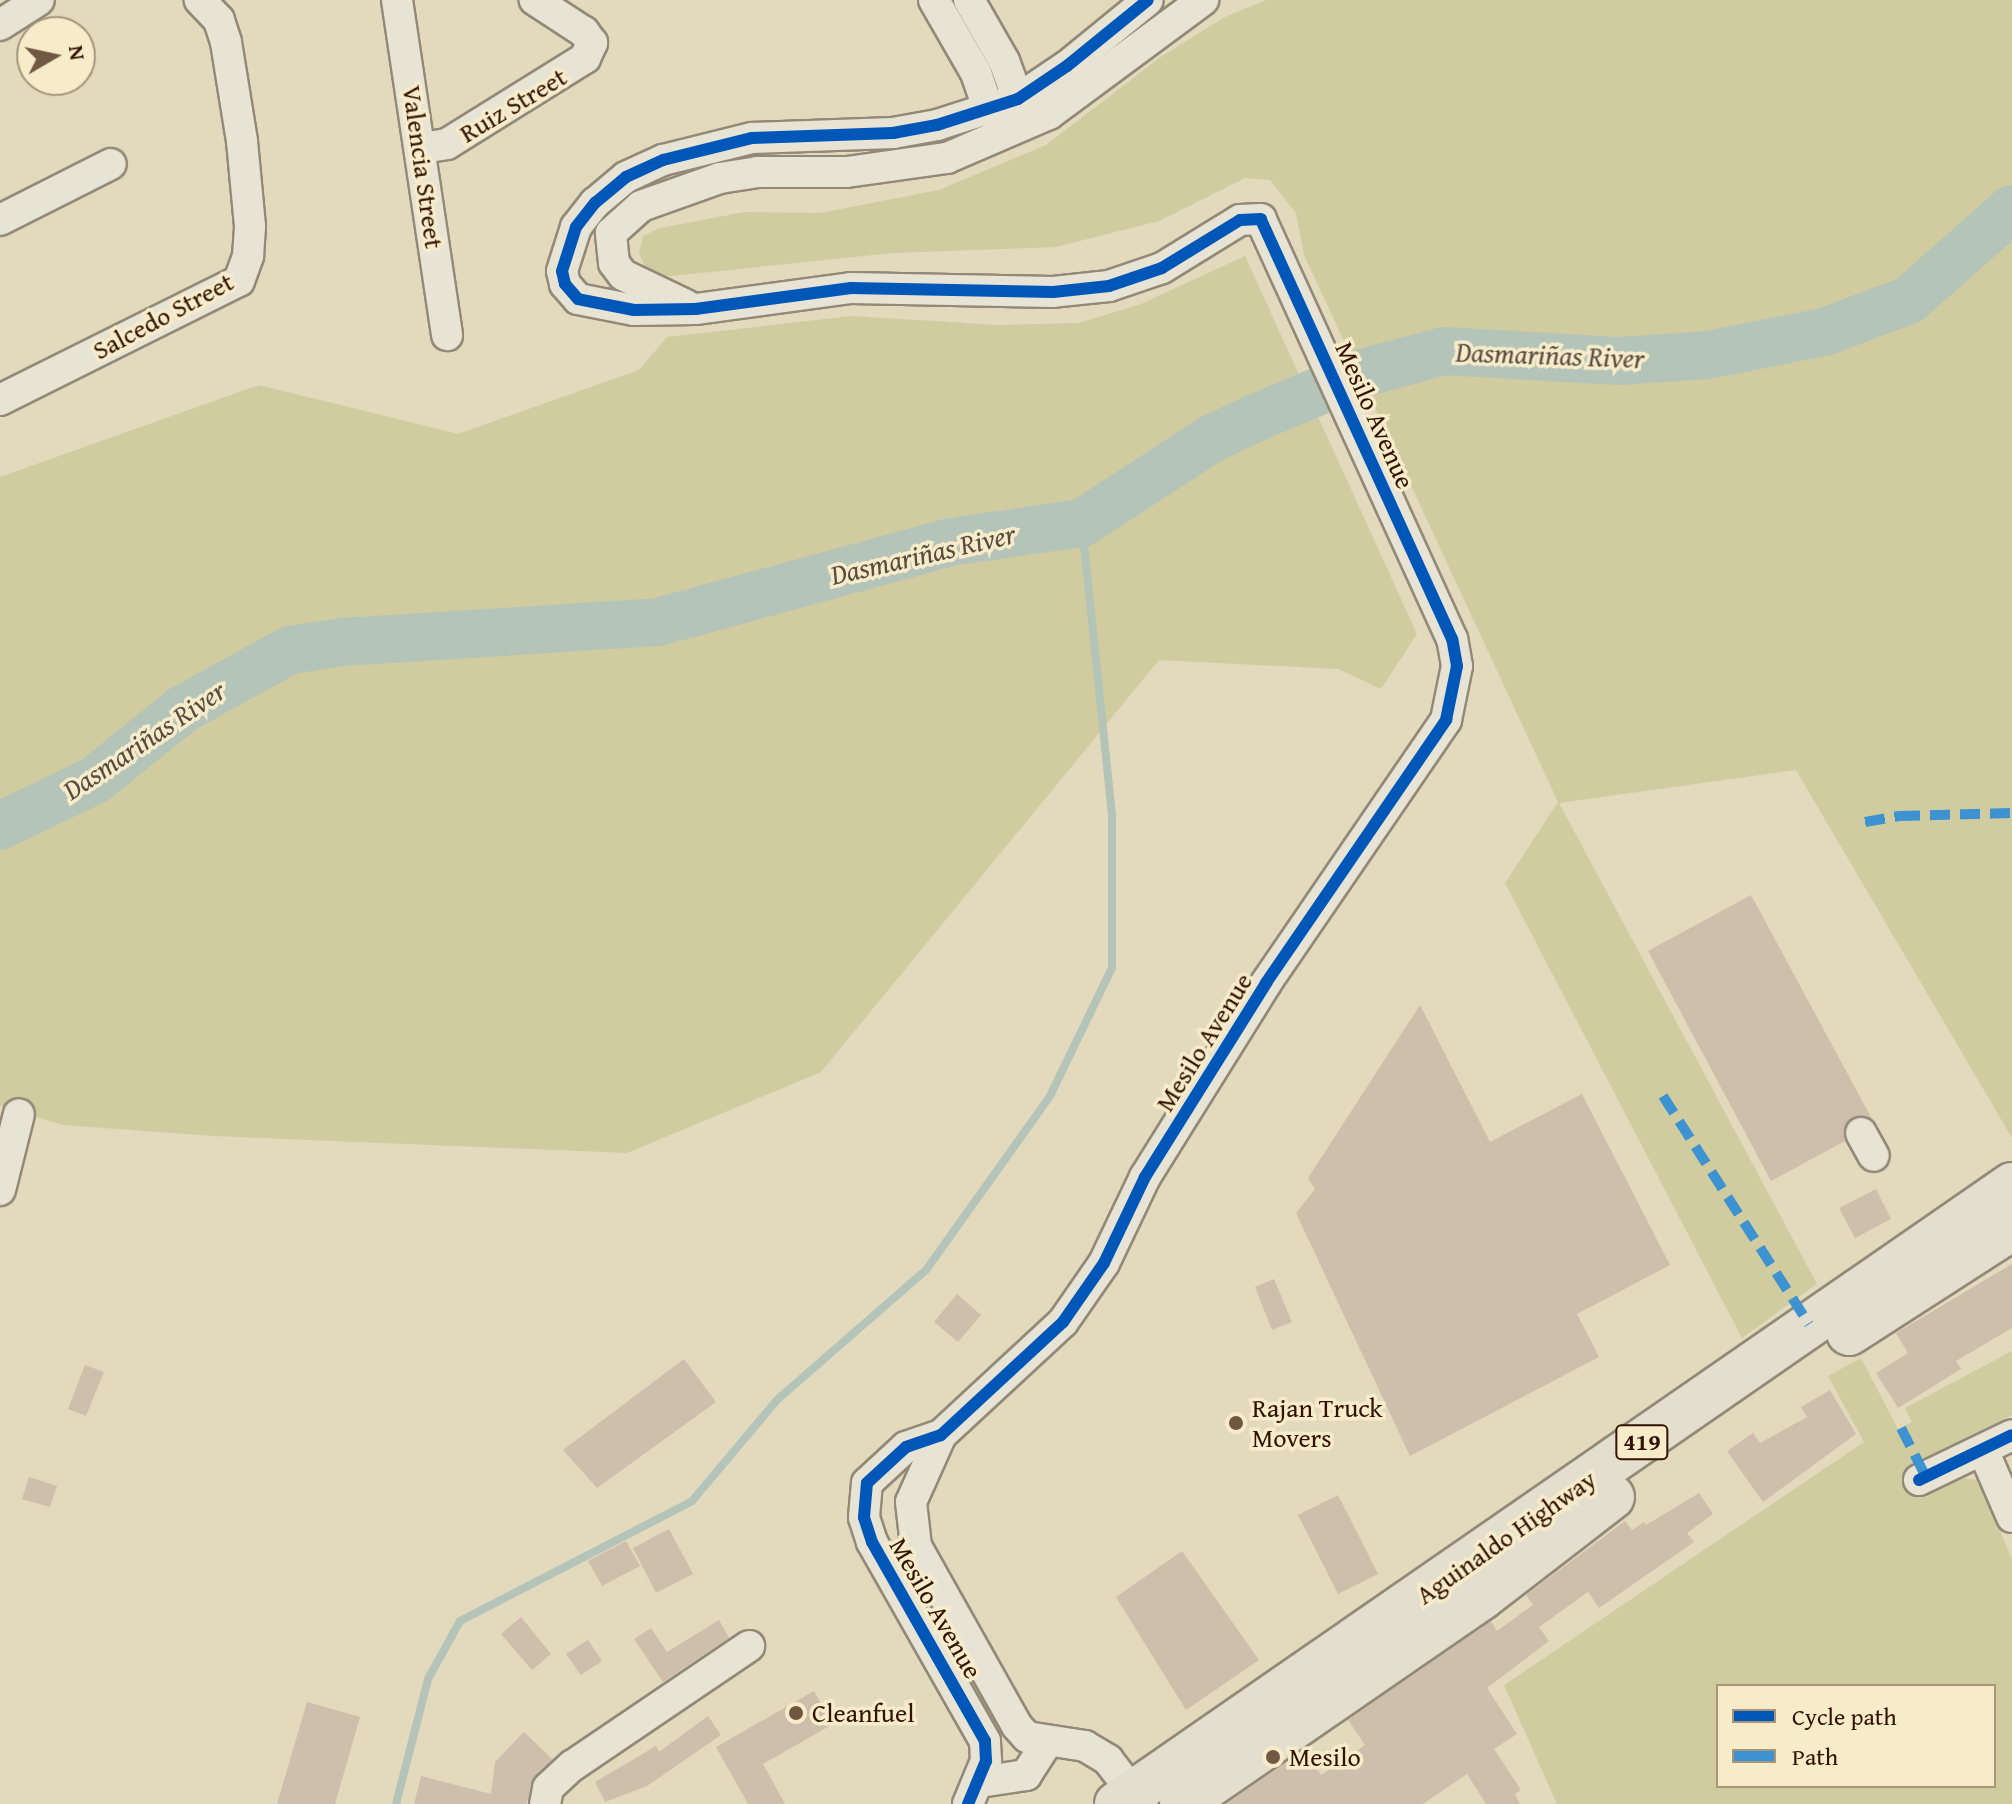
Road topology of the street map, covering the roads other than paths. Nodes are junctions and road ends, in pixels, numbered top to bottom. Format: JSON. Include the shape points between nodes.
{"nodes":[{"id":1,"x":39,"y":0,"type":"edge"},
{"id":2,"x":200,"y":0,"type":"edge"},
{"id":3,"x":397,"y":0,"type":"edge"},
{"id":4,"x":535,"y":0,"type":"edge"},
{"id":5,"x":934,"y":0,"type":"edge"},
{"id":6,"x":969,"y":0,"type":"edge"},
{"id":7,"x":1148,"y":0,"type":"edge"},
{"id":8,"x":1203,"y":0,"type":"edge"},
{"id":9,"x":0,"y":25,"type":"edge"},
{"id":10,"x":1018,"y":99,"type":"junction"},
{"id":11,"x":988,"y":108,"type":"junction"},
{"id":12,"x":1010,"y":132,"type":"junction"},
{"id":13,"x":422,"y":148,"type":"junction"},
{"id":14,"x":111,"y":164,"type":"dead end"},
{"id":15,"x":0,"y":220,"type":"edge"},
{"id":16,"x":695,"y":309,"type":"junction"},
{"id":17,"x":447,"y":335,"type":"dead end"},
{"id":18,"x":0,"y":400,"type":"edge"},
{"id":19,"x":19,"y":1114,"type":"dead end"},
{"id":20,"x":2012,"y":1185,"type":"edge"},
{"id":21,"x":0,"y":1190,"type":"edge"},
{"id":22,"x":2012,"y":1228,"type":"edge"},
{"id":23,"x":1954,"y":1245,"type":"junction"},
{"id":24,"x":941,"y":1435,"type":"junction"},
{"id":25,"x":2012,"y":1435,"type":"edge"},
{"id":26,"x":1983,"y":1450,"type":"junction"},
{"id":27,"x":1919,"y":1480,"type":"dead end"},
{"id":28,"x":2012,"y":1517,"type":"edge"},
{"id":29,"x":749,"y":1646,"type":"dead end"},
{"id":30,"x":990,"y":1681,"type":"junction"},
{"id":31,"x":962,"y":1696,"type":"junction"},
{"id":32,"x":1047,"y":1743,"type":"junction"},
{"id":33,"x":974,"y":1793,"type":"edge"},
{"id":34,"x":1131,"y":1800,"type":"edge"},
{"id":35,"x":545,"y":1804,"type":"edge"},
{"id":36,"x":1182,"y":1804,"type":"edge"}],
"edges":[{"from":1,"to":9,"type":"street"},
{"from":2,"to":18,"type":"street","name":"Salcedo Street","via":[[219,20],[226,42],[242,141],[250,226],[239,281]]},
{"from":3,"to":13,"type":"street","name":"Valencia Street"},
{"from":4,"to":13,"type":"street","name":"Ruiz Street","via":[[592,43],[571,70],[447,144]]},
{"from":5,"to":11,"type":"street","via":[[957,35]]},
{"from":6,"to":10,"type":"street","via":[[1004,61]]},
{"from":7,"to":10,"type":"street","name":"Mesilo Avenue"},
{"from":8,"to":12,"type":"street","via":[[1083,92]]},
{"from":10,"to":11,"type":"street","name":"Mesilo Avenue"},
{"from":10,"to":12,"type":"street"},
{"from":11,"to":12,"type":"street"},
{"from":11,"to":16,"type":"street","name":"Mesilo Avenue","via":[[893,133],[752,138],[710,145],[626,177],[576,227],[564,255],[565,284],[578,299],[598,306]]},
{"from":12,"to":16,"type":"street","via":[[947,158],[847,172],[757,172],[720,178],[641,206],[611,233],[614,263],[635,281]]},
{"from":13,"to":17,"type":"street","name":"Valencia Street"},
{"from":14,"to":15,"type":"street"},
{"from":16,"to":24,"type":"street","name":"Mesilo Avenue","via":[[851,288],[1053,292],[1109,286],[1162,268],[1240,220],[1256,217],[1444,622],[1457,666],[1446,720],[1266,983],[1145,1177],[1104,1263],[1063,1322]]},
{"from":19,"to":21,"type":"street"},
{"from":20,"to":23,"type":"main road","name":"Aguinaldo Highway","number":"419"},
{"from":22,"to":23,"type":"main road","name":"Aguinaldo Highway","number":"419"},
{"from":23,"to":34,"type":"main road","name":"Aguinaldo Highway","number":"419"},
{"from":23,"to":36,"type":"main road","name":"Aguinaldo Highway","number":"419","via":[[1893,1303]]},
{"from":24,"to":30,"type":"street","name":"Mesilo Avenue","via":[[911,1502],[909,1519],[916,1546]]},
{"from":24,"to":31,"type":"street","name":"Mesilo Avenue","via":[[889,1458],[867,1483],[864,1517],[872,1542]]},
{"from":25,"to":26,"type":"street"},
{"from":26,"to":27,"type":"street"},
{"from":26,"to":28,"type":"street"},
{"from":29,"to":35,"type":"street","via":[[572,1766],[548,1788]]},
{"from":30,"to":31,"type":"street"},
{"from":30,"to":32,"type":"street","name":"Mesilo Avenue","via":[[1027,1737]]},
{"from":31,"to":33,"type":"street","name":"Mesilo Avenue","via":[[985,1741]]},
{"from":32,"to":33,"type":"street","name":"Mesilo Avenue","via":[[1026,1775]]},
{"from":32,"to":34,"type":"street","name":"Mesilo Avenue","via":[[1085,1746],[1108,1760]]}]}
